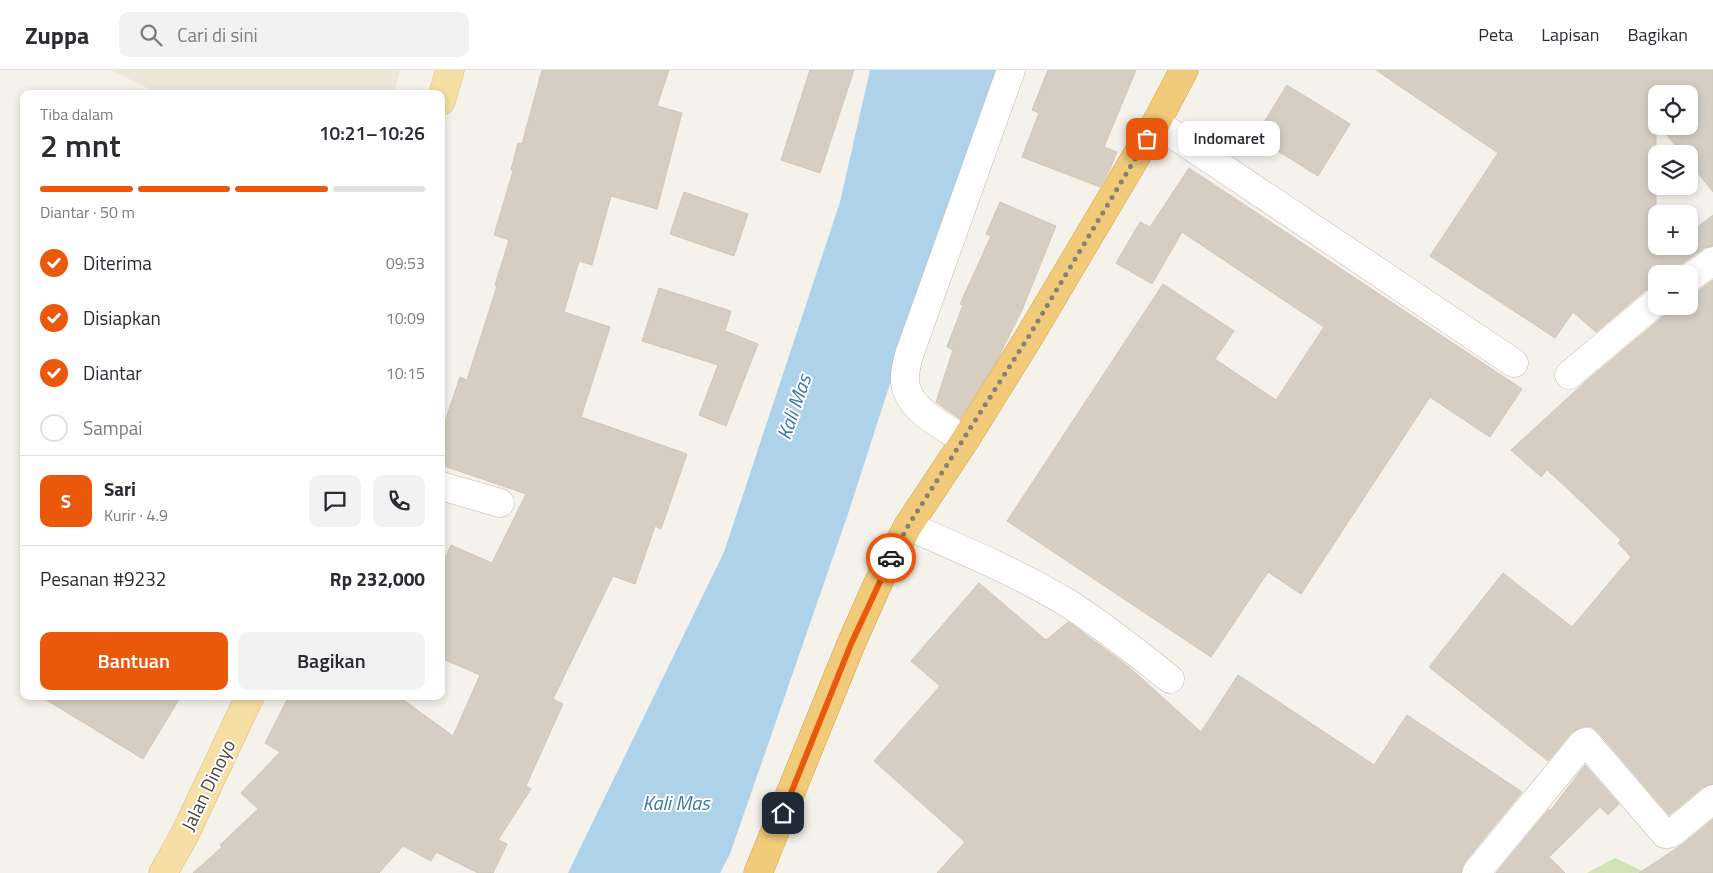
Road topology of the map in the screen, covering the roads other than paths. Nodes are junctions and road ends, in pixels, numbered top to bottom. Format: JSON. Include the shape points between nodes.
{"nodes":[{"id":1,"x":450,"y":70,"type":"edge"},
{"id":2,"x":1012,"y":70,"type":"edge"},
{"id":3,"x":1184,"y":70,"type":"edge"},
{"id":4,"x":444,"y":90,"type":"edge"},
{"id":5,"x":1156,"y":123,"type":"junction"},
{"id":6,"x":1713,"y":261,"type":"edge"},
{"id":7,"x":1698,"y":272,"type":"edge"},
{"id":8,"x":1648,"y":309,"type":"edge"},
{"id":9,"x":1514,"y":363,"type":"dead end"},
{"id":10,"x":1569,"y":375,"type":"dead end"},
{"id":11,"x":964,"y":440,"type":"junction"},
{"id":12,"x":445,"y":487,"type":"edge"},
{"id":13,"x":500,"y":502,"type":"dead end"},
{"id":14,"x":908,"y":526,"type":"junction"},
{"id":15,"x":1170,"y":679,"type":"dead end"},
{"id":16,"x":248,"y":700,"type":"edge"},
{"id":17,"x":1713,"y":799,"type":"edge"},
{"id":18,"x":163,"y":873,"type":"edge"},
{"id":19,"x":758,"y":873,"type":"edge"},
{"id":20,"x":1476,"y":873,"type":"edge"}],
"edges":[{"from":1,"to":4,"type":"main road"},
{"from":2,"to":11,"type":"street","via":[[906,369],[909,397],[930,417]]},
{"from":3,"to":5,"type":"highway"},
{"from":5,"to":9,"type":"street"},
{"from":5,"to":11,"type":"highway"},
{"from":6,"to":7,"type":"street"},
{"from":8,"to":10,"type":"street"},
{"from":11,"to":14,"type":"highway"},
{"from":12,"to":13,"type":"street"},
{"from":14,"to":15,"type":"street","via":[[983,558],[1048,592],[1106,630]]},
{"from":14,"to":19,"type":"highway","via":[[851,644]]},
{"from":16,"to":18,"type":"main road","name":"Jalan Dinoyo","via":[[184,836]]},
{"from":17,"to":20,"type":"street","via":[[1673,832],[1664,834],[1586,742],[1559,770]]}]}
